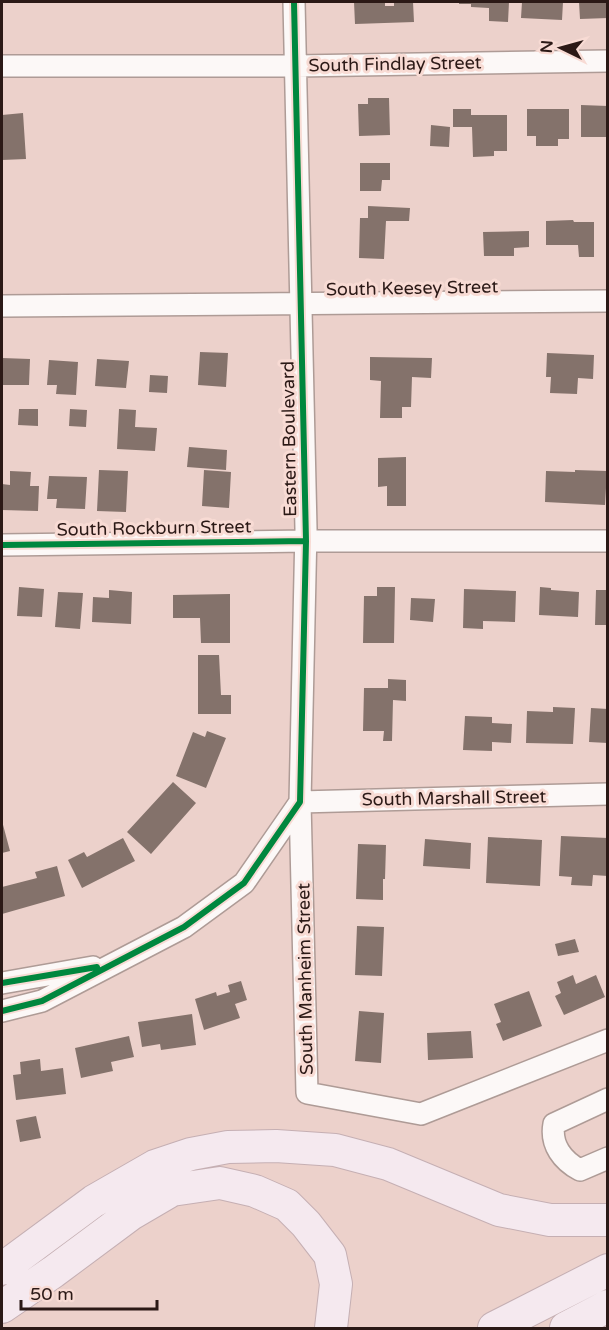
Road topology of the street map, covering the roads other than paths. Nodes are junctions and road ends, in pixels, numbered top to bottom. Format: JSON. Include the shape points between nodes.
{"nodes":[{"id":1,"x":294,"y":2,"type":"edge"},
{"id":2,"x":608,"y":61,"type":"edge"},
{"id":3,"x":2,"y":66,"type":"edge"},
{"id":4,"x":296,"y":66,"type":"junction"},
{"id":5,"x":608,"y":301,"type":"edge"},
{"id":6,"x":301,"y":304,"type":"junction"},
{"id":7,"x":2,"y":306,"type":"edge"},
{"id":8,"x":306,"y":541,"type":"junction"},
{"id":9,"x":608,"y":541,"type":"edge"},
{"id":10,"x":2,"y":546,"type":"edge"},
{"id":11,"x":608,"y":794,"type":"edge"},
{"id":12,"x":300,"y":802,"type":"junction"},
{"id":13,"x":111,"y":964,"type":"junction"},
{"id":14,"x":2,"y":983,"type":"edge"},
{"id":15,"x":2,"y":1011,"type":"edge"},
{"id":16,"x":608,"y":1040,"type":"edge"},
{"id":17,"x":608,"y":1099,"type":"edge"},
{"id":18,"x":608,"y":1158,"type":"edge"},
{"id":19,"x":608,"y":1220,"type":"edge"},
{"id":20,"x":2,"y":1269,"type":"edge"},
{"id":21,"x":608,"y":1270,"type":"edge"},
{"id":22,"x":608,"y":1306,"type":"edge"},
{"id":23,"x":2,"y":1307,"type":"edge"},
{"id":24,"x":570,"y":1327,"type":"edge"},
{"id":25,"x":331,"y":1329,"type":"edge"},
{"id":26,"x":494,"y":1329,"type":"edge"}],
"edges":[{"from":1,"to":4,"type":"street","name":"Eastern Boulevard"},
{"from":2,"to":4,"type":"street","name":"South Findlay Street"},
{"from":3,"to":4,"type":"street","name":"South Findlay Street"},
{"from":4,"to":6,"type":"street","name":"Eastern Boulevard"},
{"from":5,"to":6,"type":"street","name":"South Keesey Street"},
{"from":6,"to":7,"type":"street","name":"South Keesey Street"},
{"from":6,"to":8,"type":"street","name":"Eastern Boulevard"},
{"from":8,"to":9,"type":"street","name":"South Rockburn Street"},
{"from":8,"to":10,"type":"street","name":"South Rockburn Street"},
{"from":8,"to":12,"type":"street","name":"Eastern Boulevard"},
{"from":11,"to":12,"type":"street","name":"South Marshall Street"},
{"from":12,"to":13,"type":"street","via":[[244,883],[184,927]]},
{"from":12,"to":16,"type":"street","name":"South Manheim Street","via":[[308,1092],[421,1114]]},
{"from":13,"to":14,"type":"street"},
{"from":13,"to":15,"type":"street","via":[[42,1001]]},
{"from":17,"to":18,"type":"street","via":[[554,1124],[552,1133],[555,1146],[569,1164],[580,1170]]},
{"from":19,"to":20,"type":"highway","via":[[550,1220],[499,1210],[388,1164],[335,1150],[228,1147],[155,1166],[94,1201]]},
{"from":21,"to":26,"type":"highway"},
{"from":22,"to":24,"type":"highway"},
{"from":23,"to":25,"type":"highway","via":[[131,1214],[172,1190],[220,1183],[255,1191],[287,1206],[318,1239],[330,1255],[336,1284]]}]}
